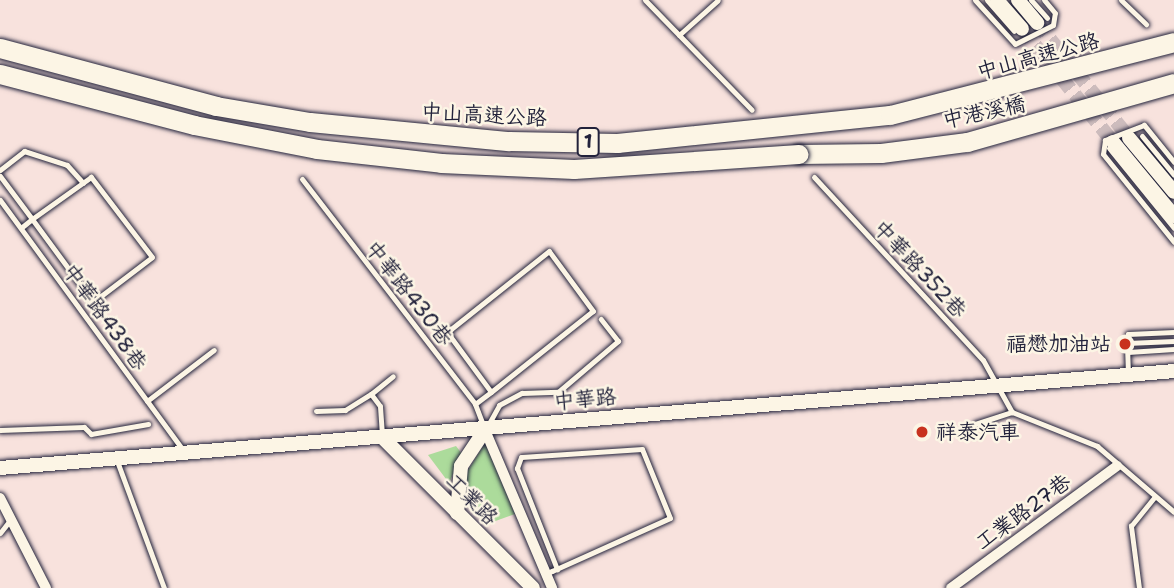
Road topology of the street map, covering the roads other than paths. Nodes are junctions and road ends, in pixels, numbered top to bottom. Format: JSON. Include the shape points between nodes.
{"nodes":[{"id":1,"x":645,"y":0,"type":"edge"},
{"id":2,"x":718,"y":0,"type":"edge"},
{"id":3,"x":975,"y":0,"type":"edge"},
{"id":4,"x":986,"y":0,"type":"edge"},
{"id":5,"x":997,"y":0,"type":"edge"},
{"id":6,"x":1018,"y":0,"type":"edge"},
{"id":7,"x":1031,"y":0,"type":"edge"},
{"id":8,"x":1044,"y":0,"type":"edge"},
{"id":9,"x":1121,"y":0,"type":"edge"},
{"id":10,"x":1042,"y":20,"type":"joint"},
{"id":11,"x":1146,"y":24,"type":"dead end"},
{"id":12,"x":1018,"y":30,"type":"joint"},
{"id":13,"x":679,"y":35,"type":"junction"},
{"id":14,"x":1174,"y":42,"type":"edge"},
{"id":15,"x":0,"y":48,"type":"edge"},
{"id":16,"x":0,"y":74,"type":"edge"},
{"id":17,"x":1174,"y":83,"type":"edge"},
{"id":18,"x":752,"y":110,"type":"dead end"},
{"id":19,"x":1136,"y":137,"type":"joint"},
{"id":20,"x":1111,"y":145,"type":"joint"},
{"id":21,"x":1174,"y":162,"type":"edge"},
{"id":22,"x":0,"y":170,"type":"edge"},
{"id":23,"x":1174,"y":175,"type":"edge"},
{"id":24,"x":0,"y":176,"type":"edge"},
{"id":25,"x":814,"y":177,"type":"dead end"},
{"id":26,"x":302,"y":179,"type":"dead end"},
{"id":27,"x":83,"y":183,"type":"junction"},
{"id":28,"x":1174,"y":192,"type":"edge"},
{"id":29,"x":0,"y":200,"type":"edge"},
{"id":30,"x":1174,"y":216,"type":"edge"},
{"id":31,"x":32,"y":219,"type":"junction"},
{"id":32,"x":21,"y":228,"type":"junction"},
{"id":33,"x":1174,"y":228,"type":"edge"},
{"id":34,"x":1174,"y":242,"type":"edge"},
{"id":35,"x":601,"y":319,"type":"dead end"},
{"id":36,"x":1174,"y":332,"type":"edge"},
{"id":37,"x":1174,"y":341,"type":"edge"},
{"id":38,"x":1127,"y":343,"type":"junction"},
{"id":39,"x":1174,"y":349,"type":"edge"},
{"id":40,"x":214,"y":350,"type":"dead end"},
{"id":41,"x":1128,"y":352,"type":"junction"},
{"id":42,"x":1174,"y":371,"type":"edge"},
{"id":43,"x":1128,"y":374,"type":"junction"},
{"id":44,"x":393,"y":376,"type":"dead end"},
{"id":45,"x":1002,"y":384,"type":"junction"},
{"id":46,"x":491,"y":392,"type":"junction"},
{"id":47,"x":371,"y":394,"type":"junction"},
{"id":48,"x":147,"y":401,"type":"junction"},
{"id":49,"x":475,"y":404,"type":"junction"},
{"id":50,"x":316,"y":411,"type":"dead end"},
{"id":51,"x":1012,"y":412,"type":"junction"},
{"id":52,"x":148,"y":424,"type":"dead end"},
{"id":53,"x":975,"y":424,"type":"dead end"},
{"id":54,"x":485,"y":429,"type":"junction"},
{"id":55,"x":0,"y":430,"type":"edge"},
{"id":56,"x":383,"y":438,"type":"junction"},
{"id":57,"x":185,"y":452,"type":"junction"},
{"id":58,"x":116,"y":458,"type":"junction"},
{"id":59,"x":1117,"y":466,"type":"junction"},
{"id":60,"x":0,"y":468,"type":"edge"},
{"id":61,"x":0,"y":498,"type":"edge"},
{"id":62,"x":1154,"y":498,"type":"junction"},
{"id":63,"x":1174,"y":512,"type":"edge"},
{"id":64,"x":457,"y":513,"type":"junction"},
{"id":65,"x":10,"y":520,"type":"junction"},
{"id":66,"x":0,"y":533,"type":"edge"},
{"id":67,"x":552,"y":571,"type":"junction"},
{"id":68,"x":46,"y":588,"type":"edge"},
{"id":69,"x":164,"y":588,"type":"edge"},
{"id":70,"x":533,"y":588,"type":"edge"},
{"id":71,"x":552,"y":588,"type":"edge"},
{"id":72,"x":951,"y":588,"type":"edge"},
{"id":73,"x":1139,"y":588,"type":"edge"}],
"edges":[{"from":1,"to":13,"type":"lane"},
{"from":2,"to":13,"type":"lane"},
{"from":3,"to":8,"type":"lane","via":[[1014,44],[1054,25],[1055,13]]},
{"from":4,"to":12,"type":"lane"},
{"from":5,"to":12,"type":"street"},
{"from":6,"to":10,"type":"street"},
{"from":7,"to":10,"type":"lane"},
{"from":9,"to":11,"type":"lane"},
{"from":13,"to":18,"type":"lane"},
{"from":14,"to":15,"type":"highway","name":"中山高速公路","number":"1","bridge":true,"via":[[890,115],[617,143],[509,141],[310,122],[216,106]]},
{"from":16,"to":17,"type":"highway","name":"中港溪橋","number":"1","bridge":true,"via":[[262,138],[441,163],[574,169],[799,153],[881,153],[967,142]]},
{"from":19,"to":23,"type":"lane"},
{"from":19,"to":28,"type":"street"},
{"from":20,"to":30,"type":"street"},
{"from":20,"to":33,"type":"lane"},
{"from":21,"to":34,"type":"lane","via":[[1144,125],[1105,139],[1103,154]]},
{"from":22,"to":27,"type":"lane","via":[[24,151],[67,165]]},
{"from":24,"to":31,"type":"lane"},
{"from":25,"to":45,"type":"lane","name":"中華路352巷"},
{"from":26,"to":49,"type":"lane","name":"中華路430巷"},
{"from":27,"to":31,"type":"lane"},
{"from":27,"to":31,"type":"lane","via":[[91,177],[152,257],[93,302]]},
{"from":29,"to":32,"type":"lane","name":"中華路438巷"},
{"from":31,"to":32,"type":"lane"},
{"from":32,"to":48,"type":"lane","name":"中華路438巷"},
{"from":35,"to":54,"type":"lane","via":[[618,341],[558,392],[522,393],[499,405]]},
{"from":36,"to":38,"type":"lane","via":[[1128,334]]},
{"from":37,"to":38,"type":"lane"},
{"from":38,"to":41,"type":"lane"},
{"from":39,"to":41,"type":"lane"},
{"from":40,"to":48,"type":"lane"},
{"from":41,"to":43,"type":"lane"},
{"from":42,"to":43,"type":"street","name":"中華路"},
{"from":43,"to":45,"type":"street","name":"中華路"},
{"from":44,"to":47,"type":"lane"},
{"from":45,"to":51,"type":"lane"},
{"from":45,"to":54,"type":"street","name":"中華路"},
{"from":46,"to":46,"type":"lane","via":[[593,311],[549,251],[447,332]]},
{"from":46,"to":49,"type":"lane"},
{"from":47,"to":50,"type":"lane","via":[[345,410]]},
{"from":47,"to":56,"type":"lane","via":[[380,406]]},
{"from":48,"to":57,"type":"lane","name":"中華路438巷"},
{"from":49,"to":54,"type":"lane","name":"中華路430巷"},
{"from":51,"to":53,"type":"lane"},
{"from":51,"to":59,"type":"lane","via":[[1097,446]]},
{"from":52,"to":55,"type":"lane","via":[[91,434],[84,427]]},
{"from":54,"to":56,"type":"street","name":"中華路"},
{"from":54,"to":64,"type":"street","via":[[461,466]]},
{"from":54,"to":67,"type":"street"},
{"from":56,"to":57,"type":"street","name":"中華路"},
{"from":56,"to":64,"type":"street","name":"工業路"},
{"from":57,"to":58,"type":"street","name":"中華路"},
{"from":58,"to":60,"type":"street","name":"中華路"},
{"from":58,"to":69,"type":"lane"},
{"from":59,"to":62,"type":"lane"},
{"from":59,"to":72,"type":"street","name":"工業路27巷"},
{"from":61,"to":65,"type":"street"},
{"from":62,"to":63,"type":"lane"},
{"from":62,"to":73,"type":"lane","via":[[1131,526]]},
{"from":64,"to":70,"type":"street","name":"工業路"},
{"from":65,"to":66,"type":"lane"},
{"from":65,"to":68,"type":"street"},
{"from":67,"to":67,"type":"lane","via":[[670,518],[642,449],[521,457],[517,468]]},
{"from":67,"to":71,"type":"street"}]}
